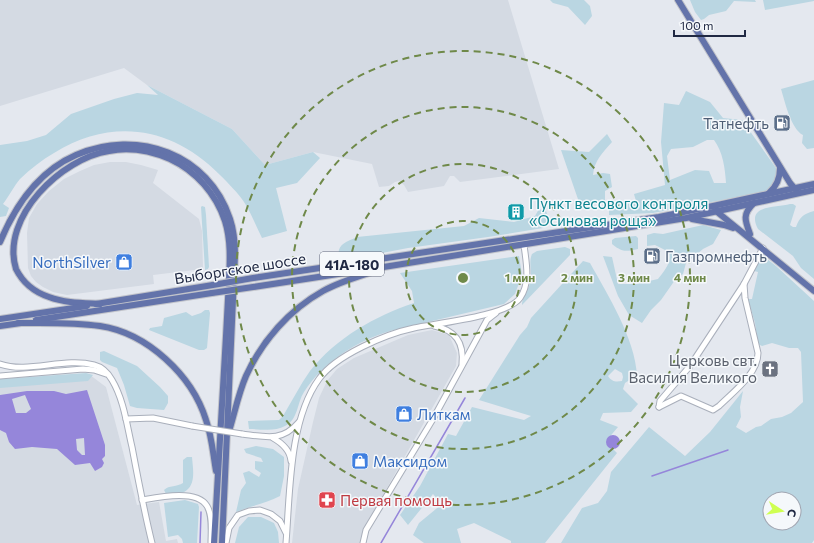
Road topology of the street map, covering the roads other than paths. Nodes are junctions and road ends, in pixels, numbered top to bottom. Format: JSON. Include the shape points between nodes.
{"nodes":[{"id":1,"x":678,"y":0,"type":"edge"},
{"id":2,"x":757,"y":128,"type":"junction"},
{"id":3,"x":780,"y":166,"type":"junction"},
{"id":4,"x":814,"y":184,"type":"edge"},
{"id":5,"x":797,"y":189,"type":"junction"},
{"id":6,"x":814,"y":190,"type":"edge"},
{"id":7,"x":768,"y":194,"type":"junction"},
{"id":8,"x":754,"y":204,"type":"junction"},
{"id":9,"x":716,"y":210,"type":"junction"},
{"id":10,"x":686,"y":218,"type":"junction"},
{"id":11,"x":739,"y":230,"type":"junction"},
{"id":12,"x":750,"y":234,"type":"junction"},
{"id":13,"x":0,"y":242,"type":"edge"},
{"id":14,"x":524,"y":245,"type":"junction"},
{"id":15,"x":763,"y":248,"type":"junction"},
{"id":16,"x":390,"y":266,"type":"junction"},
{"id":17,"x":744,"y":284,"type":"junction"},
{"id":18,"x":814,"y":286,"type":"edge"},
{"id":19,"x":814,"y":290,"type":"edge"},
{"id":20,"x":100,"y":304,"type":"junction"},
{"id":21,"x":497,"y":312,"type":"junction"},
{"id":22,"x":0,"y":319,"type":"edge"},
{"id":23,"x":18,"y":323,"type":"junction"},
{"id":24,"x":432,"y":325,"type":"junction"},
{"id":25,"x":0,"y":326,"type":"edge"},
{"id":26,"x":0,"y":364,"type":"edge"},
{"id":27,"x":461,"y":368,"type":"junction"},
{"id":28,"x":108,"y":374,"type":"junction"},
{"id":29,"x":0,"y":376,"type":"edge"},
{"id":30,"x":126,"y":419,"type":"junction"},
{"id":31,"x":299,"y":421,"type":"junction"},
{"id":32,"x":273,"y":438,"type":"junction"},
{"id":33,"x":227,"y":440,"type":"junction"},
{"id":34,"x":292,"y":468,"type":"junction"},
{"id":35,"x":218,"y":482,"type":"junction"},
{"id":36,"x":142,"y":500,"type":"junction"},
{"id":37,"x":287,"y":534,"type":"junction"},
{"id":38,"x":152,"y":543,"type":"edge"},
{"id":39,"x":212,"y":543,"type":"edge"},
{"id":40,"x":222,"y":543,"type":"edge"},
{"id":41,"x":226,"y":543,"type":"edge"},
{"id":42,"x":286,"y":543,"type":"edge"},
{"id":43,"x":363,"y":543,"type":"edge"}],
"edges":[{"from":1,"to":2,"type":"main road"},
{"from":2,"to":3,"type":"main road"},
{"from":2,"to":5,"type":"main road","via":[[764,135]]},
{"from":3,"to":5,"type":"main road"},
{"from":3,"to":7,"type":"main road","via":[[777,184]]},
{"from":4,"to":5,"type":"main road","name":"Выборгское шоссе","number":"41А-180"},
{"from":5,"to":6,"type":"main road","name":"Выборгское шоссе","number":"41А-180"},
{"from":5,"to":7,"type":"main road","name":"Выборгское шоссе","number":"41А-180"},
{"from":5,"to":8,"type":"main road","name":"Выборгское шоссе","number":"41А-180"},
{"from":7,"to":9,"type":"main road","name":"Выборгское шоссе","number":"41А-180"},
{"from":8,"to":9,"type":"main road","name":"Выборгское шоссе","number":"41А-180"},
{"from":8,"to":12,"type":"main road","via":[[745,217]]},
{"from":9,"to":10,"type":"main road","name":"Выборгское шоссе","number":"41А-180"},
{"from":9,"to":11,"type":"main road"},
{"from":9,"to":12,"type":"main road"},
{"from":9,"to":20,"type":"main road","name":"Выборгское шоссе","number":"41А-180","bridge":true,"via":[[213,284]]},
{"from":10,"to":11,"type":"main road","via":[[724,224]]},
{"from":10,"to":14,"type":"main road","name":"Выборгское шоссе","number":"41А-180"},
{"from":11,"to":15,"type":"main road"},
{"from":12,"to":18,"type":"main road"},
{"from":13,"to":33,"type":"main road","via":[[14,212],[35,184],[57,166],[81,153],[107,145],[134,144],[166,151],[194,167],[220,196],[234,234]]},
{"from":14,"to":16,"type":"main road","name":"Выборгское шоссе","number":"41А-180"},
{"from":14,"to":21,"type":"street","via":[[527,275],[525,287],[513,305]]},
{"from":15,"to":17,"type":"street"},
{"from":15,"to":19,"type":"main road"},
{"from":16,"to":23,"type":"main road","name":"Выборгское шоссе","number":"41А-180","bridge":true},
{"from":16,"to":33,"type":"main road","via":[[323,290],[302,304],[280,324],[264,344],[246,377]]},
{"from":17,"to":17,"type":"street","via":[[690,366],[660,401],[659,407],[681,396],[713,410],[752,373],[758,361],[758,353]]},
{"from":20,"to":22,"type":"main road","name":"Выборгское шоссе","number":"41А-180"},
{"from":20,"to":35,"type":"main road","via":[[54,299],[35,291],[24,282],[12,262],[10,251],[12,231],[19,215],[39,188],[54,175],[78,160],[99,153],[125,149],[142,151],[180,164],[197,177],[213,195],[223,215],[228,235],[228,310]]},
{"from":21,"to":24,"type":"street"},
{"from":21,"to":27,"type":"street","via":[[488,320]]},
{"from":23,"to":25,"type":"main road","name":"Выборгское шоссе","number":"41А-180"},
{"from":23,"to":35,"type":"main road","via":[[101,326],[131,336],[163,356],[184,378],[196,397],[206,420]]},
{"from":24,"to":27,"type":"street","via":[[450,330],[458,340],[463,352]]},
{"from":24,"to":31,"type":"street","via":[[412,328],[359,348],[334,365],[320,378],[307,400]]},
{"from":26,"to":28,"type":"street","via":[[18,367],[82,363],[95,365]]},
{"from":27,"to":43,"type":"street","via":[[366,530]]},
{"from":28,"to":29,"type":"street","via":[[83,369]]},
{"from":28,"to":30,"type":"street"},
{"from":30,"to":32,"type":"street","bridge":true,"via":[[152,418]]},
{"from":30,"to":36,"type":"street"},
{"from":31,"to":32,"type":"street","via":[[292,430]]},
{"from":31,"to":34,"type":"street"},
{"from":32,"to":34,"type":"street","via":[[282,443],[287,450]]},
{"from":33,"to":40,"type":"main road"},
{"from":34,"to":37,"type":"street"},
{"from":35,"to":39,"type":"main road"},
{"from":36,"to":38,"type":"street"},
{"from":36,"to":39,"type":"street","via":[[185,495],[197,498],[207,506]]},
{"from":37,"to":41,"type":"street","via":[[280,521],[271,514],[260,510],[249,511],[238,516],[229,528]]},
{"from":37,"to":42,"type":"street"}]}
